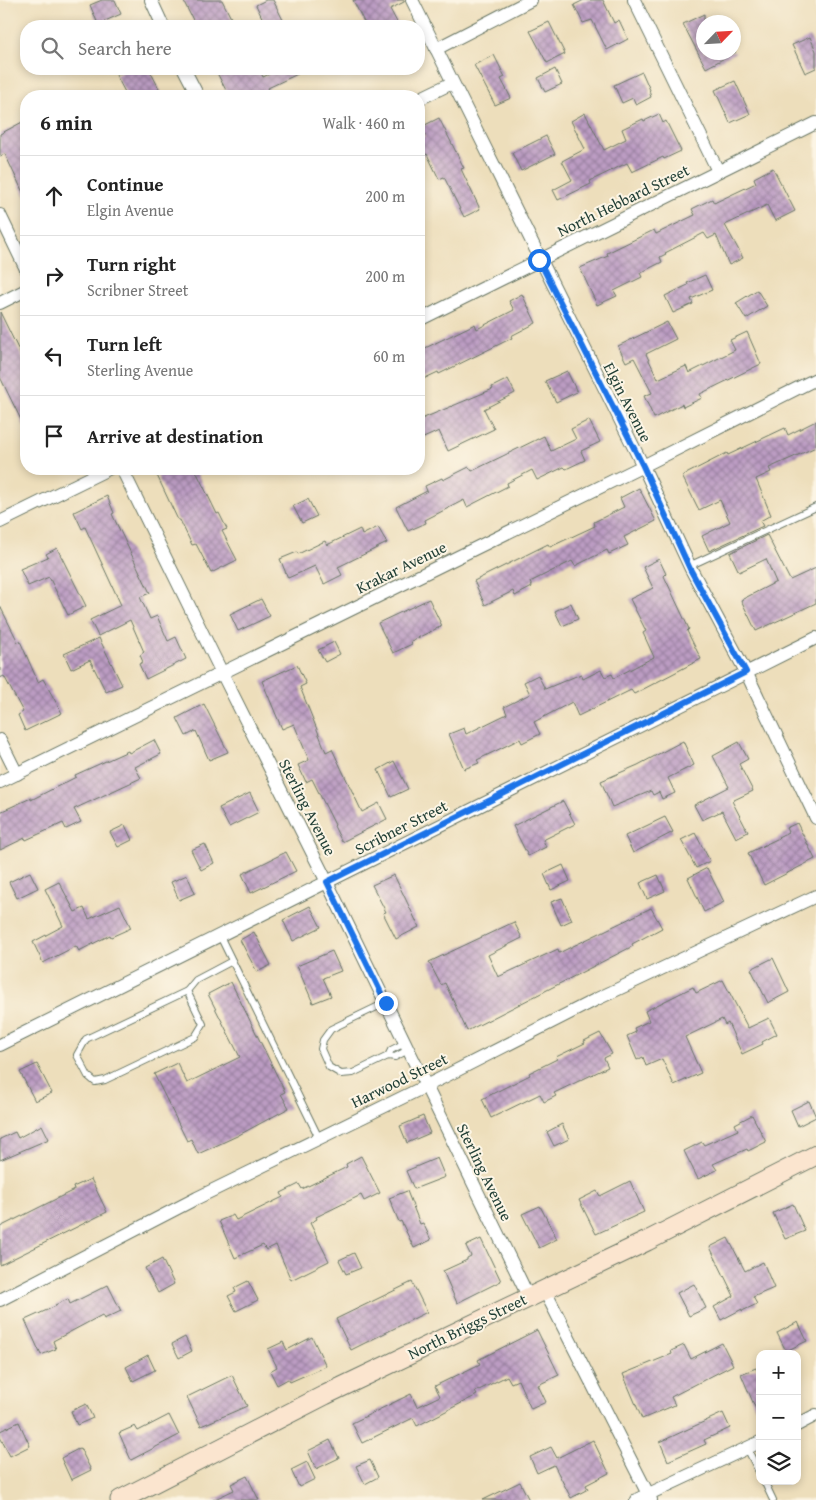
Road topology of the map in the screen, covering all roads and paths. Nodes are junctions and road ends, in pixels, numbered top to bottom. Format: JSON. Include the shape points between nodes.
{"nodes":[{"id":1,"x":150,"y":0,"type":"edge"},
{"id":2,"x":412,"y":0,"type":"edge"},
{"id":3,"x":531,"y":0,"type":"edge"},
{"id":4,"x":634,"y":0,"type":"edge"},
{"id":5,"x":160,"y":20,"type":"edge"},
{"id":6,"x":422,"y":20,"type":"edge"},
{"id":7,"x":425,"y":27,"type":"edge"},
{"id":8,"x":436,"y":49,"type":"junction"},
{"id":9,"x":187,"y":75,"type":"edge"},
{"id":10,"x":452,"y":83,"type":"junction"},
{"id":11,"x":195,"y":90,"type":"edge"},
{"id":12,"x":425,"y":96,"type":"edge"},
{"id":13,"x":816,"y":123,"type":"edge"},
{"id":14,"x":718,"y":171,"type":"junction"},
{"id":15,"x":0,"y":215,"type":"edge"},
{"id":16,"x":20,"y":257,"type":"edge"},
{"id":17,"x":539,"y":260,"type":"junction"},
{"id":18,"x":20,"y":293,"type":"edge"},
{"id":19,"x":0,"y":303,"type":"edge"},
{"id":20,"x":425,"y":317,"type":"edge"},
{"id":21,"x":816,"y":380,"type":"edge"},
{"id":22,"x":643,"y":466,"type":"junction"},
{"id":23,"x":96,"y":475,"type":"edge"},
{"id":24,"x":125,"y":475,"type":"edge"},
{"id":25,"x":816,"y":507,"type":"edge"},
{"id":26,"x":0,"y":522,"type":"edge"},
{"id":27,"x":689,"y":566,"type":"junction"},
{"id":28,"x":816,"y":638,"type":"edge"},
{"id":29,"x":746,"y":672,"type":"junction"},
{"id":30,"x":222,"y":673,"type":"junction"},
{"id":31,"x":0,"y":740,"type":"edge"},
{"id":32,"x":17,"y":774,"type":"junction"},
{"id":33,"x":0,"y":782,"type":"edge"},
{"id":34,"x":816,"y":818,"type":"edge"},
{"id":35,"x":327,"y":882,"type":"junction"},
{"id":36,"x":816,"y":896,"type":"edge"},
{"id":37,"x":220,"y":936,"type":"junction"},
{"id":38,"x":232,"y":962,"type":"junction"},
{"id":39,"x":187,"y":991,"type":"junction"},
{"id":40,"x":386,"y":1003,"type":"junction"},
{"id":41,"x":0,"y":1045,"type":"edge"},
{"id":42,"x":407,"y":1046,"type":"junction"},
{"id":43,"x":426,"y":1086,"type":"junction"},
{"id":44,"x":319,"y":1138,"type":"junction"},
{"id":45,"x":816,"y":1156,"type":"edge"},
{"id":46,"x":536,"y":1293,"type":"junction"},
{"id":47,"x":0,"y":1300,"type":"edge"},
{"id":48,"x":816,"y":1415,"type":"edge"},
{"id":49,"x":801,"y":1423,"type":"edge"},
{"id":50,"x":756,"y":1444,"type":"edge"},
{"id":51,"x":747,"y":1448,"type":"junction"},
{"id":52,"x":756,"y":1466,"type":"edge"},
{"id":53,"x":766,"y":1485,"type":"edge"},
{"id":54,"x":650,"y":1497,"type":"edge"},
{"id":55,"x":120,"y":1500,"type":"edge"},
{"id":56,"x":636,"y":1500,"type":"edge"},
{"id":57,"x":773,"y":1500,"type":"edge"}],
"edges":[{"from":1,"to":5,"type":"street"},
{"from":2,"to":6,"type":"street","name":"Elgin Avenue"},
{"from":3,"to":8,"type":"street"},
{"from":4,"to":14,"type":"street"},
{"from":7,"to":8,"type":"street","name":"Elgin Avenue"},
{"from":8,"to":10,"type":"street","name":"Elgin Avenue"},
{"from":9,"to":11,"type":"street"},
{"from":10,"to":12,"type":"street"},
{"from":10,"to":17,"type":"street","name":"Elgin Avenue"},
{"from":13,"to":14,"type":"street","name":"North Hebbard Street"},
{"from":14,"to":17,"type":"street","name":"North Hebbard Street"},
{"from":15,"to":16,"type":"street"},
{"from":17,"to":20,"type":"street","name":"North Hebbard Street"},
{"from":17,"to":22,"type":"street","name":"Elgin Avenue"},
{"from":18,"to":19,"type":"street"},
{"from":21,"to":22,"type":"street","name":"Krakar Avenue"},
{"from":22,"to":27,"type":"street","name":"Elgin Avenue"},
{"from":22,"to":30,"type":"street","name":"Krakar Avenue"},
{"from":23,"to":26,"type":"street"},
{"from":24,"to":30,"type":"street","name":"Sterling Avenue"},
{"from":25,"to":27,"type":"lane"},
{"from":27,"to":29,"type":"street","name":"Elgin Avenue"},
{"from":28,"to":29,"type":"street","name":"Scribner Street"},
{"from":29,"to":34,"type":"street","name":"Elgin Avenue"},
{"from":29,"to":35,"type":"street","name":"Scribner Street"},
{"from":30,"to":32,"type":"street","name":"Krakar Avenue"},
{"from":30,"to":35,"type":"street","name":"Sterling Avenue"},
{"from":31,"to":32,"type":"street"},
{"from":32,"to":33,"type":"street","name":"Krakar Avenue"},
{"from":35,"to":37,"type":"street","name":"Scribner Street"},
{"from":35,"to":40,"type":"street","name":"Sterling Avenue"},
{"from":36,"to":43,"type":"street","name":"Harwood Street","via":[[597,999]]},
{"from":37,"to":38,"type":"lane"},
{"from":37,"to":41,"type":"street","name":"Scribner Street"},
{"from":38,"to":39,"type":"lane","via":[[196,980]]},
{"from":38,"to":44,"type":"lane"},
{"from":39,"to":39,"type":"lane","via":[[86,1039],[78,1055],[88,1076],[95,1082],[105,1080],[195,1037],[203,1024]]},
{"from":40,"to":42,"type":"street","name":"Sterling Avenue"},
{"from":40,"to":42,"type":"lane","via":[[332,1029],[323,1040],[321,1049],[329,1067],[341,1074],[353,1073],[388,1056],[391,1050]]},
{"from":42,"to":43,"type":"street","name":"Sterling Avenue"},
{"from":43,"to":44,"type":"street","name":"Harwood Street"},
{"from":43,"to":46,"type":"street","name":"Sterling Avenue"},
{"from":44,"to":47,"type":"street","name":"Harwood Street"},
{"from":45,"to":46,"type":"street","name":"North Briggs Street"},
{"from":46,"to":54,"type":"street","name":"Sterling Avenue"},
{"from":46,"to":55,"type":"street","name":"North Briggs Street","via":[[325,1395]]},
{"from":48,"to":49,"type":"street"},
{"from":50,"to":51,"type":"street"},
{"from":51,"to":52,"type":"lane"},
{"from":51,"to":54,"type":"street"},
{"from":53,"to":57,"type":"lane"},
{"from":54,"to":56,"type":"street"}]}
